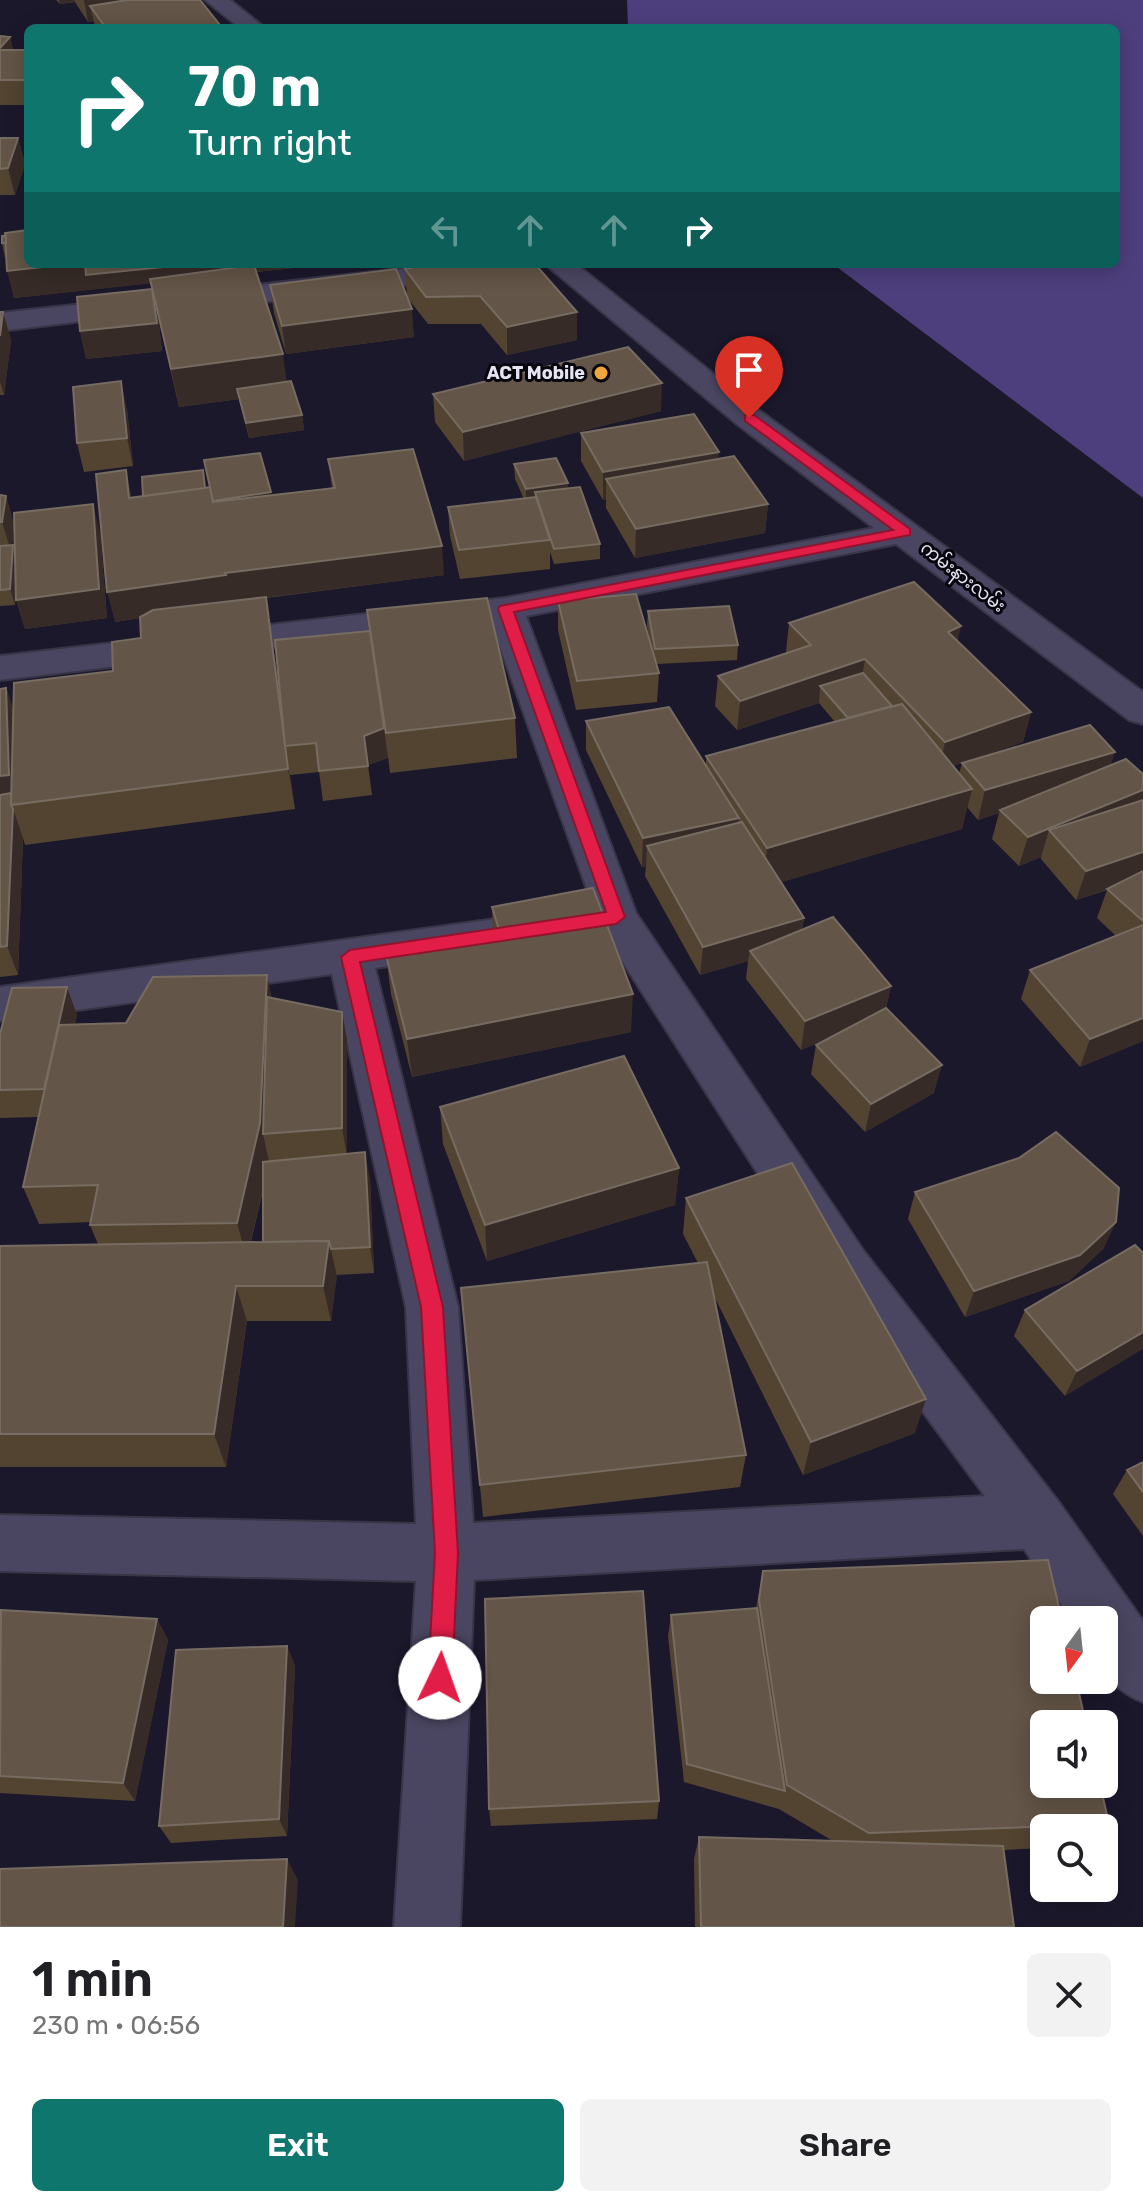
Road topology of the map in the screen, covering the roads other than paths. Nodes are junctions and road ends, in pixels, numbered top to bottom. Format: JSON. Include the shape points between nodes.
{"nodes":[{"id":1,"x":216,"y":0,"type":"edge"},
{"id":2,"x":249,"y":24,"type":"edge"},
{"id":3,"x":483,"y":268,"type":"edge"},
{"id":4,"x":564,"y":268,"type":"edge"},
{"id":5,"x":0,"y":322,"type":"edge"},
{"id":6,"x":905,"y":532,"type":"junction"},
{"id":7,"x":505,"y":609,"type":"junction"},
{"id":8,"x":0,"y":668,"type":"edge"},
{"id":9,"x":1143,"y":711,"type":"edge"},
{"id":10,"x":616,"y":917,"type":"junction"},
{"id":11,"x":350,"y":957,"type":"junction"},
{"id":12,"x":0,"y":1004,"type":"edge"},
{"id":13,"x":1038,"y":1521,"type":"junction"},
{"id":14,"x":0,"y":1543,"type":"edge"},
{"id":15,"x":446,"y":1553,"type":"junction"},
{"id":16,"x":1143,"y":1672,"type":"edge"},
{"id":17,"x":427,"y":1927,"type":"edge"}],
"edges":[{"from":1,"to":2,"type":"street"},
{"from":3,"to":5,"type":"street"},
{"from":4,"to":6,"type":"street","name":"ကမ်းနားလမ်း","via":[[749,418]]},
{"from":6,"to":7,"type":"street"},
{"from":6,"to":9,"type":"street","name":"ကမ်းနားလမ်း"},
{"from":7,"to":8,"type":"street"},
{"from":7,"to":10,"type":"street"},
{"from":10,"to":11,"type":"street"},
{"from":10,"to":13,"type":"street","via":[[845,1266]]},
{"from":11,"to":12,"type":"street"},
{"from":11,"to":15,"type":"street","via":[[432,1307]]},
{"from":13,"to":15,"type":"street"},
{"from":13,"to":16,"type":"street"},
{"from":14,"to":15,"type":"street"},
{"from":15,"to":17,"type":"street"}]}
